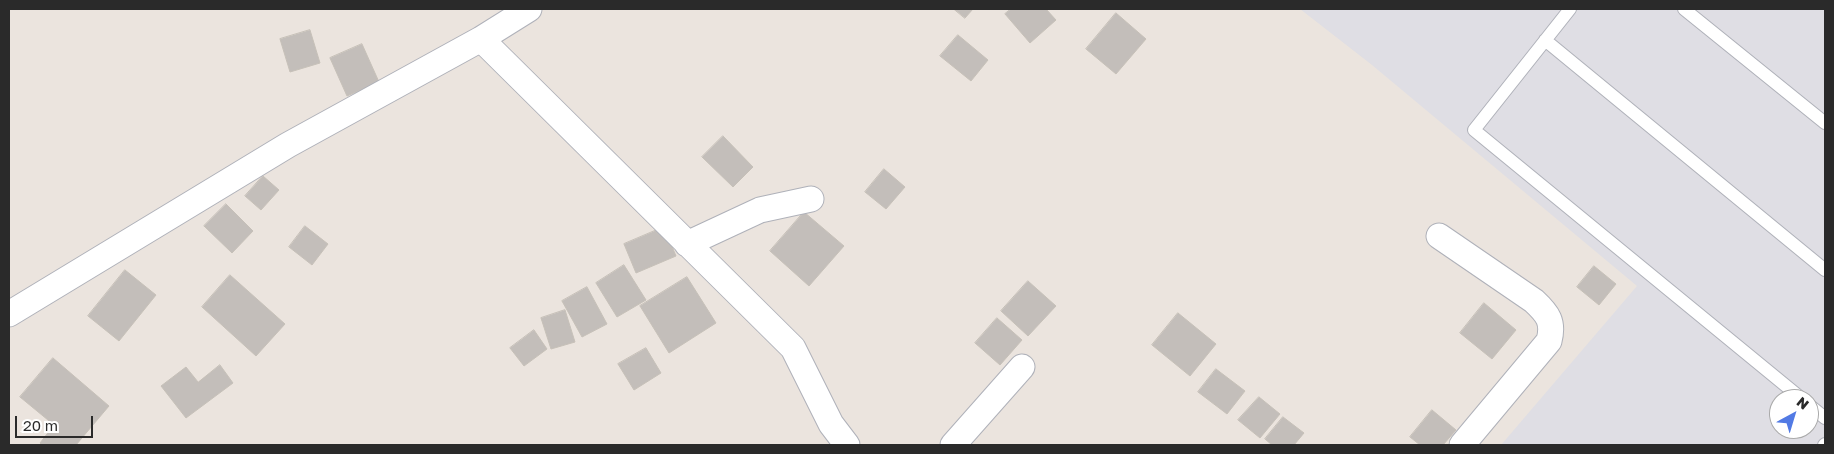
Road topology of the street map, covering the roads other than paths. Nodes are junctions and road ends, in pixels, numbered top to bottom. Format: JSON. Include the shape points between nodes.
{"nodes":[{"id":1,"x":529,"y":9,"type":"edge"},
{"id":2,"x":1570,"y":9,"type":"edge"},
{"id":3,"x":1684,"y":9,"type":"edge"},
{"id":4,"x":481,"y":39,"type":"junction"},
{"id":5,"x":1546,"y":40,"type":"junction"},
{"id":6,"x":1825,"y":123,"type":"edge"},
{"id":7,"x":811,"y":198,"type":"dead end"},
{"id":8,"x":1439,"y":236,"type":"dead end"},
{"id":9,"x":687,"y":244,"type":"junction"},
{"id":10,"x":1825,"y":270,"type":"edge"},
{"id":11,"x":9,"y":314,"type":"edge"},
{"id":12,"x":1022,"y":368,"type":"dead end"},
{"id":13,"x":1790,"y":389,"type":"edge"},
{"id":14,"x":847,"y":445,"type":"edge"},
{"id":15,"x":953,"y":445,"type":"edge"},
{"id":16,"x":1462,"y":445,"type":"edge"}],
"edges":[{"from":1,"to":4,"type":"street"},
{"from":2,"to":5,"type":"lane"},
{"from":3,"to":6,"type":"lane"},
{"from":4,"to":9,"type":"street"},
{"from":4,"to":11,"type":"street","via":[[288,145]]},
{"from":5,"to":10,"type":"lane"},
{"from":5,"to":13,"type":"lane","via":[[1474,130]]},
{"from":7,"to":9,"type":"street","via":[[760,210]]},
{"from":8,"to":16,"type":"street","via":[[1534,301],[1548,314],[1552,329],[1549,341]]},
{"from":9,"to":14,"type":"street","via":[[793,348],[831,424]]},
{"from":12,"to":15,"type":"street"}]}
